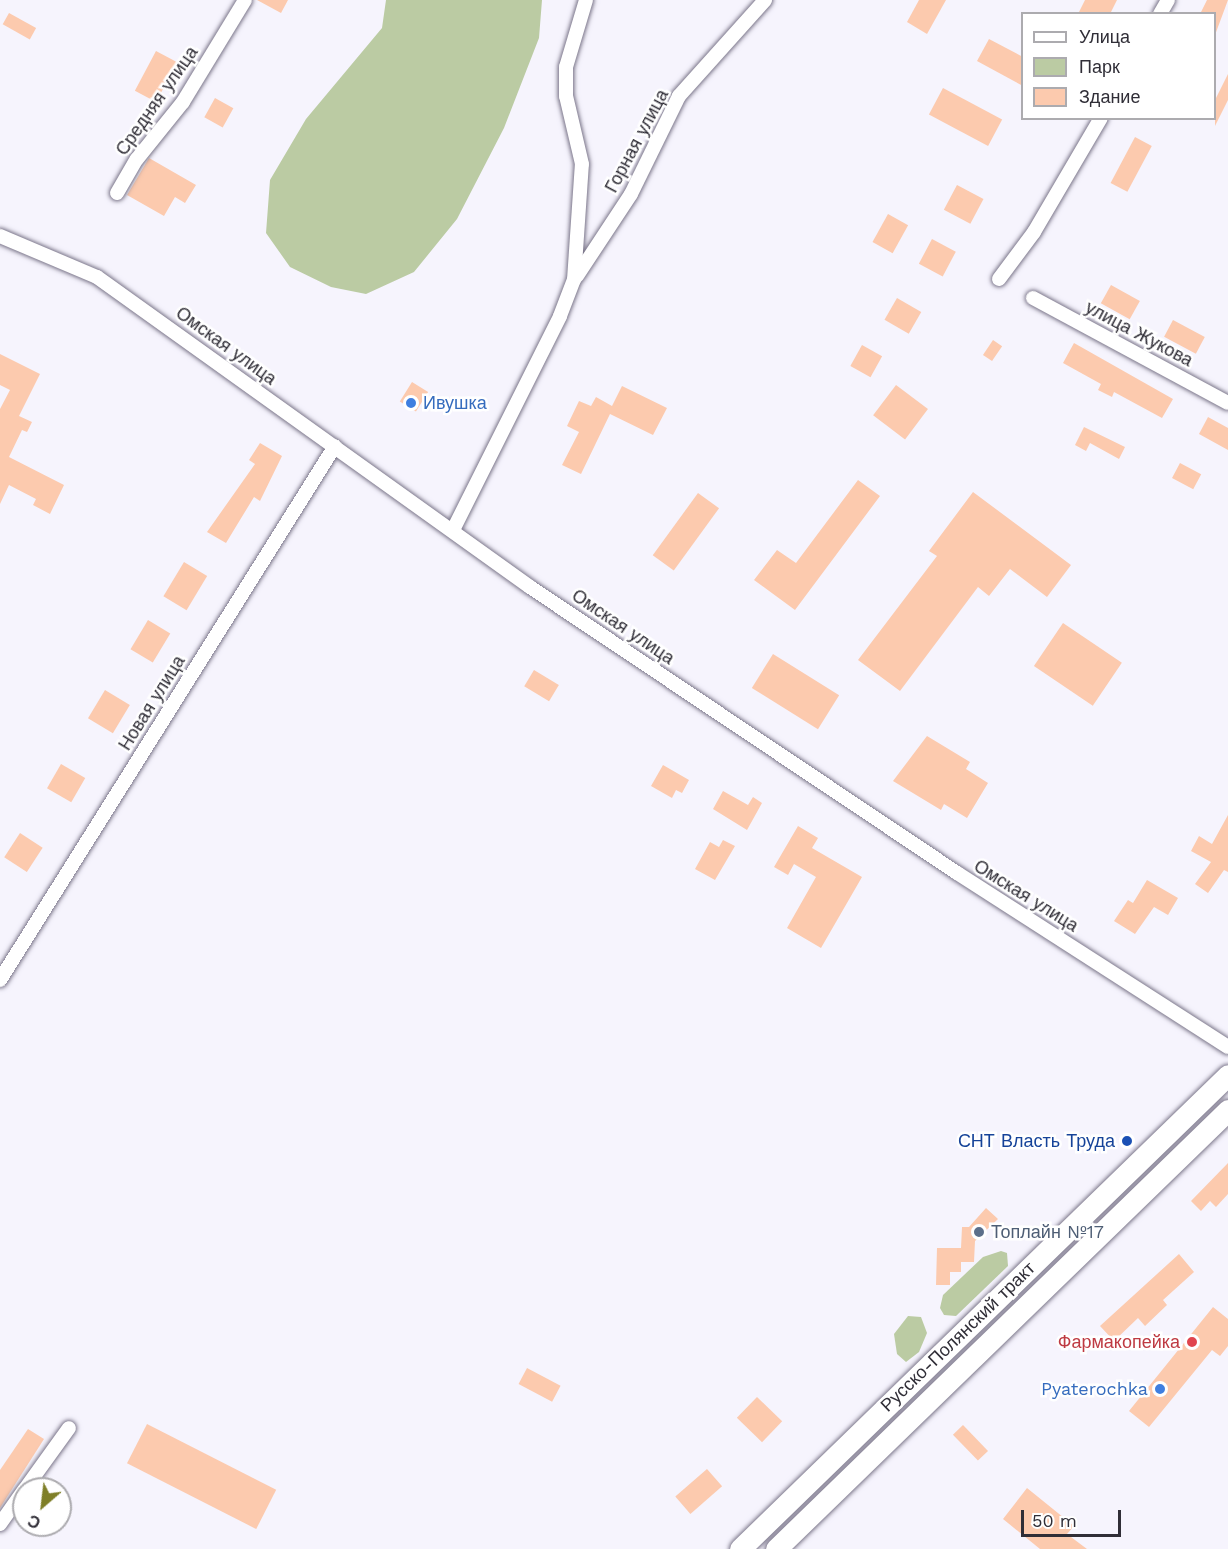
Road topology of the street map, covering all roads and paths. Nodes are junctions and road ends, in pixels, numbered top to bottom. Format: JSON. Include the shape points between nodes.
{"nodes":[{"id":1,"x":245,"y":0,"type":"edge"},
{"id":2,"x":586,"y":0,"type":"edge"},
{"id":3,"x":765,"y":0,"type":"edge"},
{"id":4,"x":1100,"y":120,"type":"edge"},
{"id":5,"x":117,"y":193,"type":"dead end"},
{"id":6,"x":0,"y":236,"type":"edge"},
{"id":7,"x":999,"y":279,"type":"dead end"},
{"id":8,"x":574,"y":280,"type":"junction"},
{"id":9,"x":1034,"y":298,"type":"dead end"},
{"id":10,"x":1228,"y":403,"type":"edge"},
{"id":11,"x":335,"y":446,"type":"junction"},
{"id":12,"x":453,"y":530,"type":"junction"},
{"id":13,"x":0,"y":980,"type":"edge"},
{"id":14,"x":1228,"y":1047,"type":"edge"},
{"id":15,"x":1228,"y":1075,"type":"edge"},
{"id":16,"x":1228,"y":1110,"type":"edge"},
{"id":17,"x":69,"y":1428,"type":"dead end"},
{"id":18,"x":34,"y":1477,"type":"edge"},
{"id":19,"x":12,"y":1508,"type":"edge"},
{"id":20,"x":0,"y":1524,"type":"edge"},
{"id":21,"x":740,"y":1549,"type":"edge"},
{"id":22,"x":776,"y":1549,"type":"edge"}],
"edges":[{"from":1,"to":5,"type":"street","name":"Средняя улица","via":[[183,102],[137,159]]},
{"from":2,"to":8,"type":"street","via":[[566,67],[566,96],[582,164]]},
{"from":3,"to":8,"type":"street","name":"Горная улица","via":[[679,96],[631,194]]},
{"from":4,"to":7,"type":"street","via":[[1034,232]]},
{"from":6,"to":11,"type":"street","name":"Омская улица","via":[[97,277]]},
{"from":8,"to":12,"type":"street","via":[[560,316]]},
{"from":9,"to":10,"type":"street","name":"улица Жукова"},
{"from":11,"to":12,"type":"street","name":"Омская улица"},
{"from":11,"to":13,"type":"street","name":"Новая улица"},
{"from":12,"to":14,"type":"street","name":"Омская улица","via":[[957,873]]},
{"from":15,"to":21,"type":"main road","name":"Русско-Полянский тракт"},
{"from":16,"to":22,"type":"main road","name":"Русско-Полянский тракт"},
{"from":17,"to":18,"type":"street"},
{"from":19,"to":20,"type":"street"}]}
